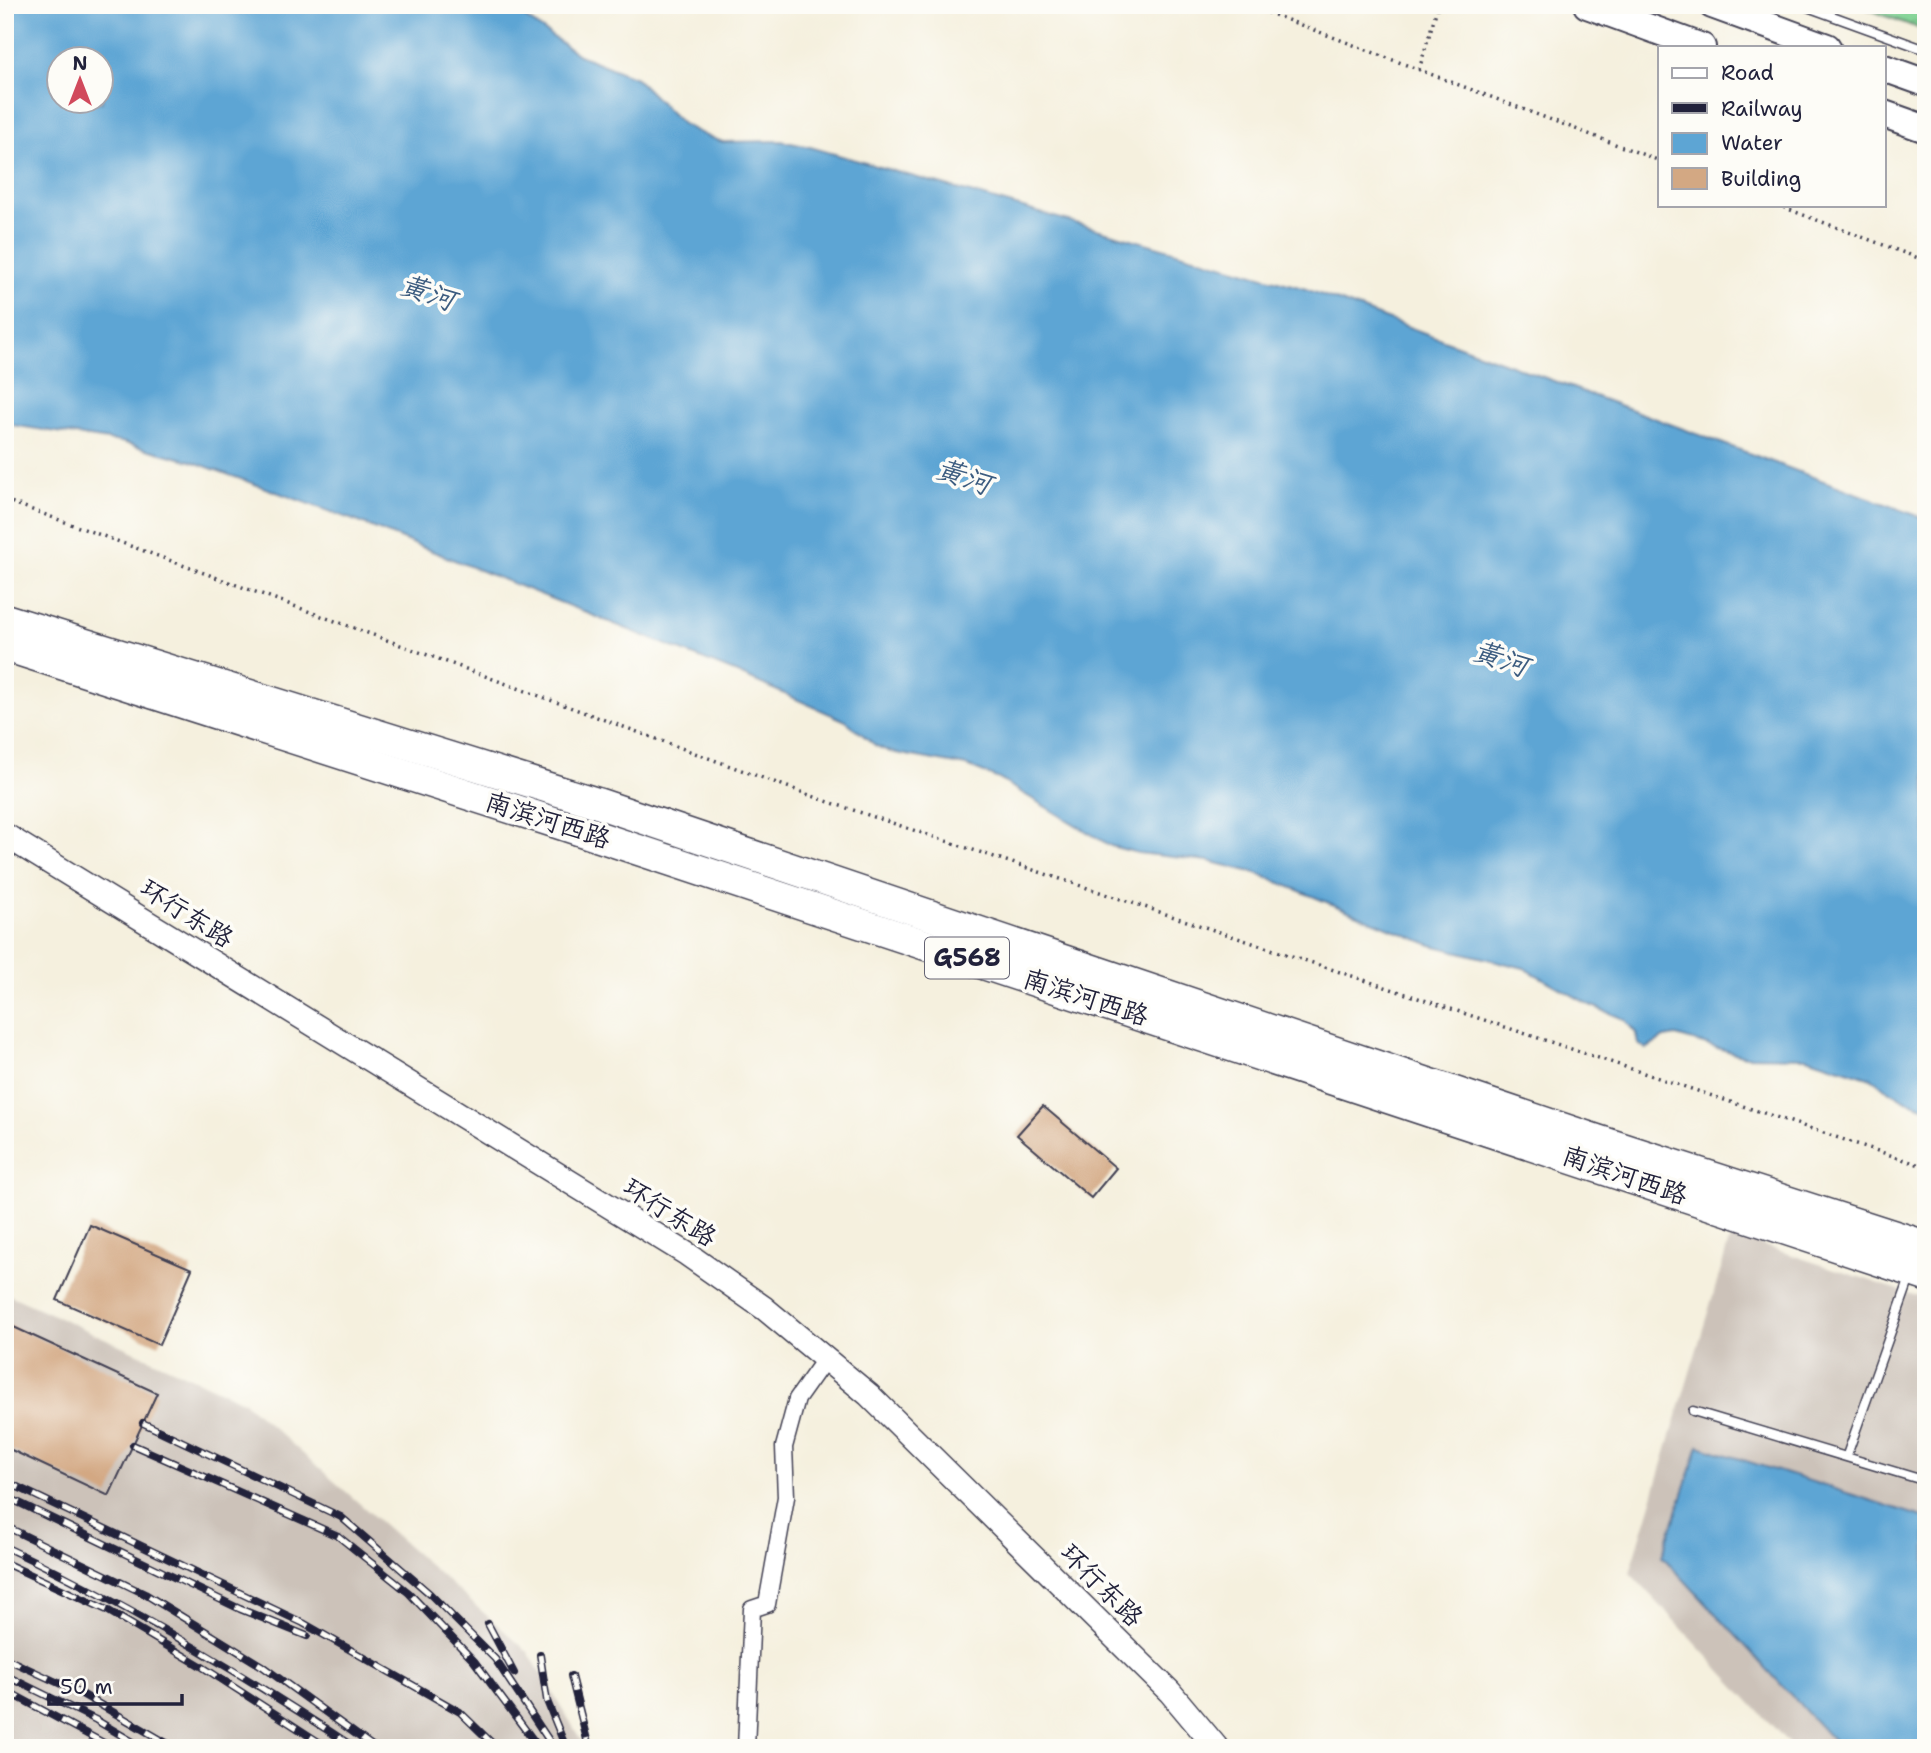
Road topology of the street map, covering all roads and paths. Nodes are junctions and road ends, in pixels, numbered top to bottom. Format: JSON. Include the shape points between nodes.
{"nodes":[{"id":1,"x":1248,"y":5,"type":"edge"},
{"id":2,"x":1438,"y":5,"type":"edge"},
{"id":3,"x":1587,"y":5,"type":"edge"},
{"id":4,"x":1712,"y":5,"type":"edge"},
{"id":5,"x":1802,"y":5,"type":"edge"},
{"id":6,"x":1699,"y":46,"type":"edge"},
{"id":7,"x":1824,"y":46,"type":"edge"},
{"id":8,"x":1926,"y":50,"type":"edge"},
{"id":9,"x":1885,"y":68,"type":"edge"},
{"id":10,"x":1419,"y":70,"type":"junction"},
{"id":11,"x":1926,"y":83,"type":"edge"},
{"id":12,"x":1885,"y":114,"type":"edge"},
{"id":13,"x":1926,"y":129,"type":"edge"},
{"id":14,"x":1658,"y":160,"type":"edge"},
{"id":15,"x":1780,"y":206,"type":"edge"},
{"id":16,"x":1926,"y":261,"type":"edge"},
{"id":17,"x":5,"y":500,"type":"edge"},
{"id":18,"x":5,"y":619,"type":"edge"},
{"id":19,"x":5,"y":646,"type":"edge"},
{"id":20,"x":5,"y":835,"type":"edge"},
{"id":21,"x":1926,"y":1167,"type":"edge"},
{"id":22,"x":1921,"y":1265,"type":"edge"},
{"id":23,"x":826,"y":1358,"type":"junction"},
{"id":24,"x":1693,"y":1411,"type":"dead end"},
{"id":25,"x":1847,"y":1455,"type":"junction"},
{"id":26,"x":1926,"y":1480,"type":"edge"},
{"id":27,"x":746,"y":1748,"type":"edge"},
{"id":28,"x":1217,"y":1748,"type":"edge"}],
"edges":[{"from":1,"to":10,"type":"path"},
{"from":2,"to":10,"type":"path"},
{"from":3,"to":6,"type":"main road"},
{"from":4,"to":7,"type":"main road"},
{"from":5,"to":8,"type":"lane"},
{"from":9,"to":11,"type":"main road"},
{"from":10,"to":14,"type":"path"},
{"from":12,"to":13,"type":"main road"},
{"from":15,"to":16,"type":"path"},
{"from":17,"to":21,"type":"path","via":[[823,800]]},
{"from":18,"to":22,"type":"highway","name":"南滨河西路","number":"G568","via":[[597,803],[1584,1135]]},
{"from":19,"to":22,"type":"highway","name":"南滨河西路","number":"G568"},
{"from":20,"to":23,"type":"street","name":"环行东路","via":[[687,1254]]},
{"from":22,"to":25,"type":"lane"},
{"from":23,"to":27,"type":"street","via":[[797,1399],[784,1447],[786,1497],[773,1584],[767,1604],[752,1609]]},
{"from":23,"to":28,"type":"street","name":"环行东路","via":[[1141,1663]]},
{"from":24,"to":25,"type":"lane"},
{"from":25,"to":26,"type":"lane"}]}
